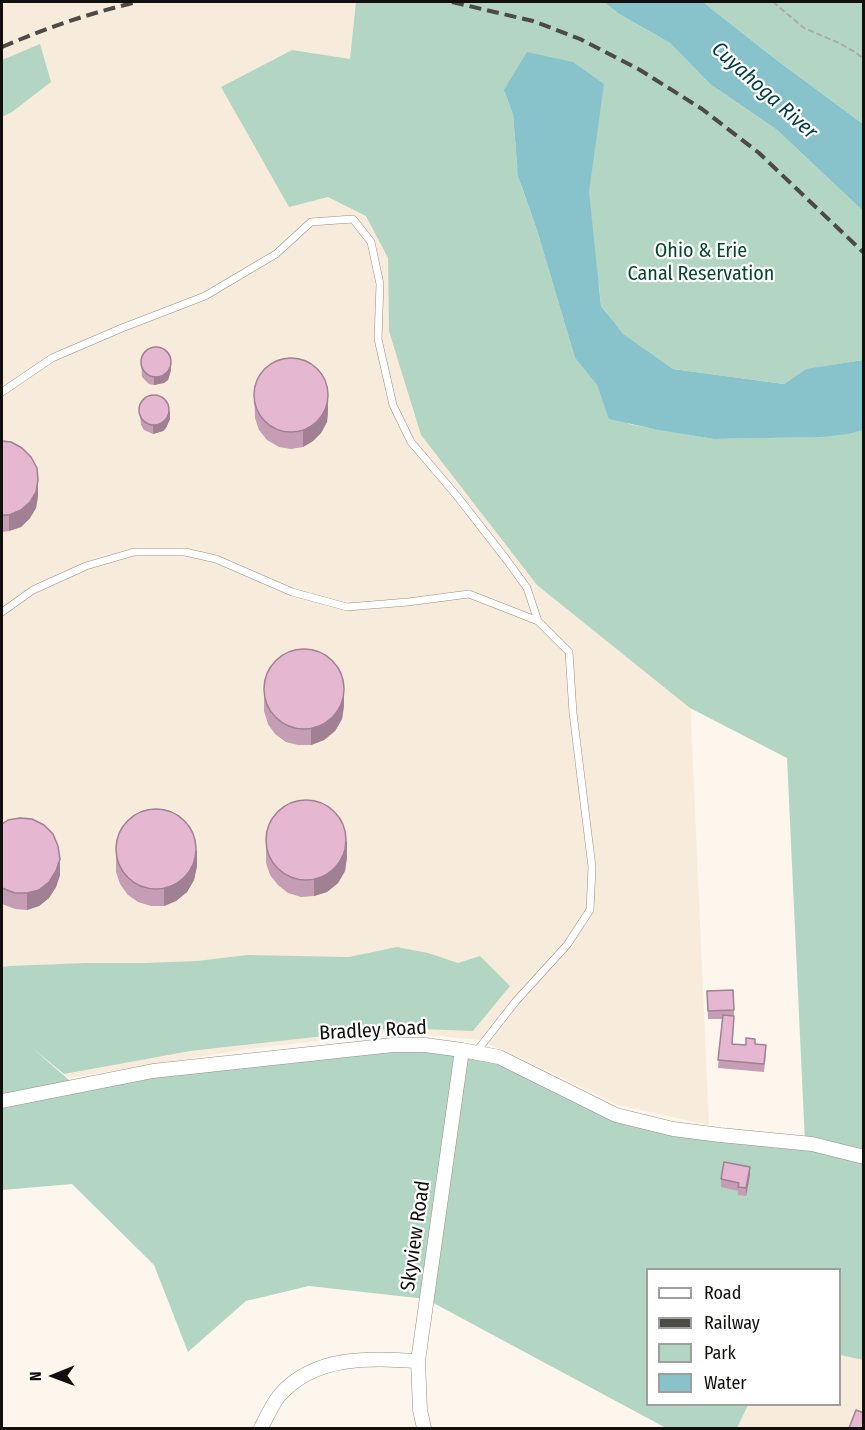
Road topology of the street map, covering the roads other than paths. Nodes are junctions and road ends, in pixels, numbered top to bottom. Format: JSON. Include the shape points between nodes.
{"nodes":[{"id":1,"x":2,"y":392,"type":"edge"},
{"id":2,"x":2,"y":612,"type":"edge"},
{"id":3,"x":538,"y":621,"type":"junction"},
{"id":4,"x":469,"y":1051,"type":"junction"},
{"id":5,"x":2,"y":1101,"type":"edge"},
{"id":6,"x":864,"y":1157,"type":"edge"},
{"id":7,"x":418,"y":1361,"type":"junction"},
{"id":8,"x":261,"y":1428,"type":"edge"},
{"id":9,"x":424,"y":1428,"type":"edge"}],
"edges":[{"from":1,"to":3,"type":"lane","via":[[52,358],[205,296],[276,254],[311,222],[353,219],[371,243],[380,284],[378,339],[393,405],[411,442],[527,588]]},
{"from":2,"to":3,"type":"lane","via":[[33,590],[86,566],[134,552],[185,552],[216,559],[292,592],[346,607],[469,594]]},
{"from":3,"to":4,"type":"lane","via":[[569,652],[592,867],[590,910],[567,945]]},
{"from":4,"to":5,"type":"street","name":"Bradley Road","via":[[393,1045],[164,1069]]},
{"from":4,"to":6,"type":"street","name":"Bradley Road","via":[[500,1057],[616,1115],[720,1135],[805,1143]]},
{"from":4,"to":7,"type":"street","name":"Skyview Road"},
{"from":7,"to":8,"type":"street","via":[[345,1361],[320,1367],[298,1378],[279,1396]]},
{"from":7,"to":9,"type":"street","name":"Skyview Road"}]}
